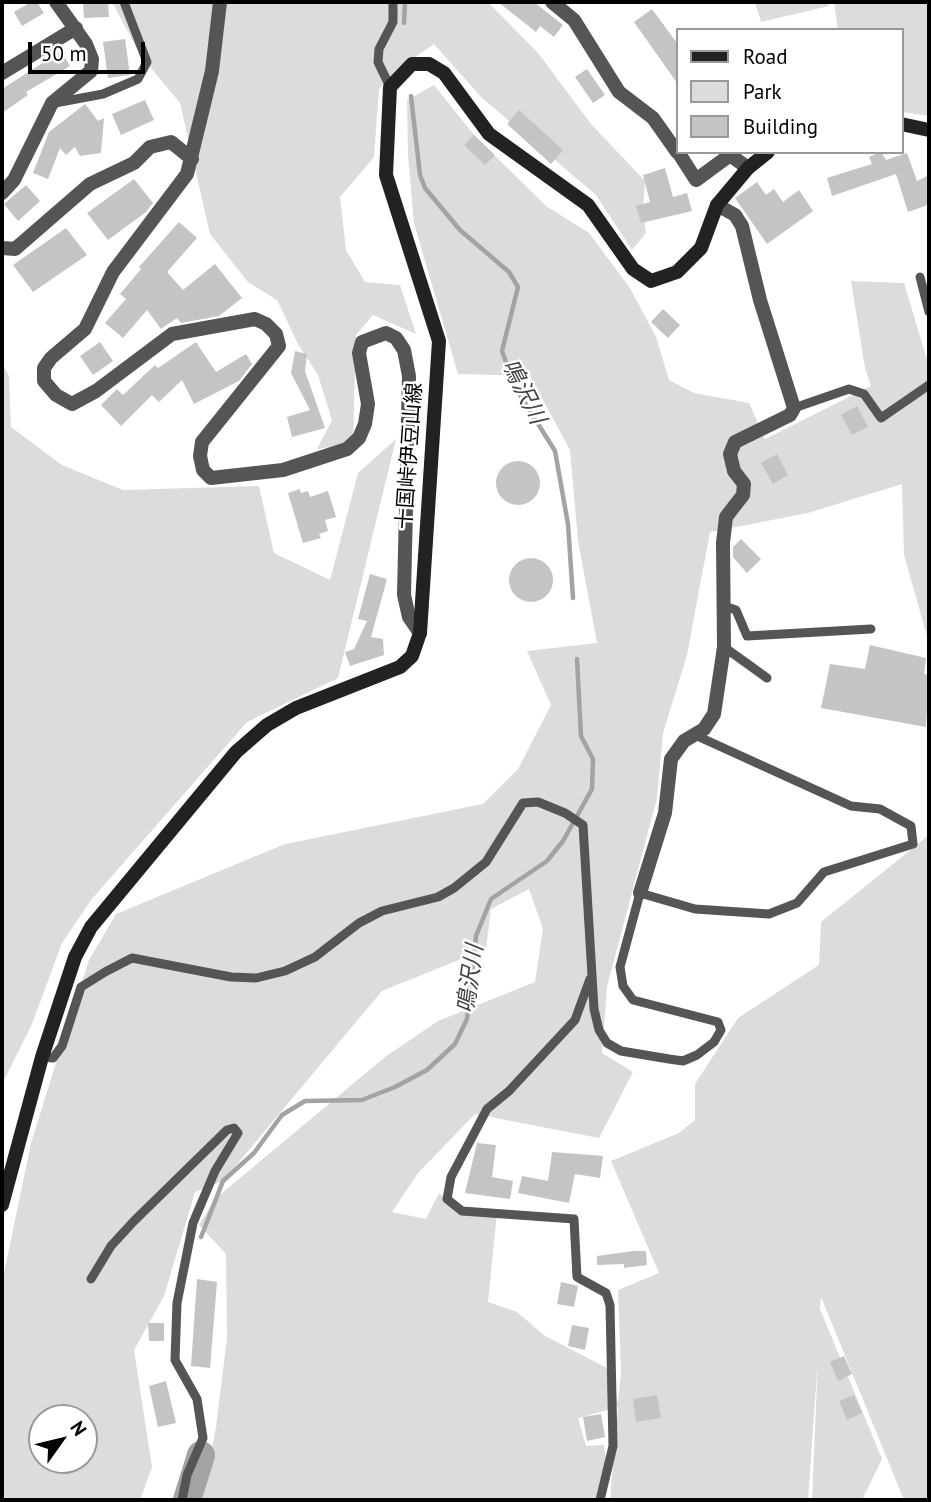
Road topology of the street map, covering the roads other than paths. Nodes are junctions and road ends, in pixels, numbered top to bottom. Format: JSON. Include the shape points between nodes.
{"nodes":[{"id":1,"x":56,"y":2,"type":"edge"},
{"id":2,"x":124,"y":2,"type":"edge"},
{"id":3,"x":220,"y":2,"type":"edge"},
{"id":4,"x":393,"y":2,"type":"edge"},
{"id":5,"x":552,"y":2,"type":"edge"},
{"id":6,"x":76,"y":28,"type":"junction"},
{"id":7,"x":2,"y":73,"type":"edge"},
{"id":8,"x":390,"y":87,"type":"junction"},
{"id":9,"x":52,"y":103,"type":"junction"},
{"id":10,"x":903,"y":124,"type":"edge"},
{"id":11,"x":929,"y":130,"type":"edge"},
{"id":12,"x":676,"y":149,"type":"edge"},
{"id":13,"x":679,"y":154,"type":"edge"},
{"id":14,"x":765,"y":154,"type":"edge"},
{"id":15,"x":192,"y":159,"type":"junction"},
{"id":16,"x":747,"y":167,"type":"junction"},
{"id":17,"x":2,"y":193,"type":"edge"},
{"id":18,"x":717,"y":205,"type":"junction"},
{"id":19,"x":2,"y":248,"type":"edge"},
{"id":20,"x":919,"y":277,"type":"dead end"},
{"id":21,"x":929,"y":312,"type":"edge"},
{"id":22,"x":929,"y":386,"type":"edge"},
{"id":23,"x":794,"y":408,"type":"junction"},
{"id":24,"x":724,"y":606,"type":"junction"},
{"id":25,"x":871,"y":629,"type":"dead end"},
{"id":26,"x":420,"y":633,"type":"junction"},
{"id":27,"x":724,"y":647,"type":"junction"},
{"id":28,"x":767,"y":678,"type":"dead end"},
{"id":29,"x":695,"y":735,"type":"junction"},
{"id":30,"x":640,"y":893,"type":"junction"},
{"id":31,"x":591,"y":978,"type":"junction"},
{"id":32,"x":43,"y":1057,"type":"junction"},
{"id":33,"x":2,"y":1205,"type":"edge"},
{"id":34,"x":92,"y":1279,"type":"dead end"},
{"id":35,"x":182,"y":1500,"type":"edge"},
{"id":36,"x":600,"y":1500,"type":"edge"}],
"edges":[{"from":1,"to":6,"type":"street"},
{"from":2,"to":9,"type":"lane","via":[[146,62],[138,79],[103,94]]},
{"from":3,"to":15,"type":"street","via":[[212,72]]},
{"from":4,"to":8,"type":"lane","via":[[393,22],[379,49],[378,62]]},
{"from":5,"to":12,"type":"street","via":[[574,20],[619,92],[653,117]]},
{"from":6,"to":7,"type":"street"},
{"from":6,"to":9,"type":"street","via":[[92,59],[91,71]]},
{"from":8,"to":18,"type":"main road","via":[[412,64],[429,64],[444,73],[489,134],[588,205],[633,269],[651,281],[677,272],[701,248]]},
{"from":8,"to":26,"type":"main road","name":"十国峠伊豆山線","via":[[386,174],[439,341]]},
{"from":9,"to":17,"type":"street"},
{"from":10,"to":11,"type":"main road"},
{"from":13,"to":16,"type":"street","via":[[696,180],[730,155]]},
{"from":14,"to":16,"type":"main road"},
{"from":15,"to":19,"type":"street","via":[[171,142],[150,147],[134,163],[90,184],[15,249]]},
{"from":15,"to":26,"type":"street","via":[[156,219],[113,272],[85,329],[44,368],[44,381],[72,404],[172,334],[255,319],[276,334],[279,346],[202,442],[200,456],[203,470],[211,478],[283,470],[347,449],[359,438],[368,404],[359,353],[362,342],[386,333],[396,338],[404,350],[409,376],[404,595],[409,617]]},
{"from":16,"to":18,"type":"main road"},
{"from":18,"to":23,"type":"street","via":[[735,215],[742,226]]},
{"from":20,"to":21,"type":"lane"},
{"from":22,"to":23,"type":"lane","via":[[881,418],[864,394],[849,389]]},
{"from":23,"to":24,"type":"street","via":[[790,415],[736,442],[730,453],[734,471],[744,484],[743,495],[726,517]]},
{"from":24,"to":25,"type":"lane","via":[[736,610],[747,636]]},
{"from":24,"to":27,"type":"street"},
{"from":26,"to":32,"type":"main road","name":"十国峠伊豆山線","via":[[412,656],[400,667],[296,708],[236,752],[91,927],[75,957]]},
{"from":27,"to":28,"type":"lane"},
{"from":27,"to":29,"type":"street","via":[[714,714]]},
{"from":29,"to":30,"type":"street","via":[[684,741],[671,759],[665,813]]},
{"from":29,"to":30,"type":"lane","via":[[850,806],[880,808],[911,826],[913,844],[824,872],[797,903],[769,914],[695,909]]},
{"from":30,"to":31,"type":"lane","via":[[620,967],[623,986],[632,1000],[718,1023],[721,1030],[697,1055],[683,1061],[621,1051],[607,1043],[599,1030]]},
{"from":31,"to":32,"type":"lane","via":[[583,825],[551,806],[523,803],[486,862],[463,882],[438,897],[382,911],[315,957],[285,971],[256,978],[231,977],[132,958],[105,972],[81,987],[62,1046],[53,1058]]},
{"from":31,"to":36,"type":"lane","via":[[575,1020],[487,1109],[451,1177],[447,1199],[462,1211],[574,1219],[577,1277],[606,1293],[610,1305],[613,1446]]},
{"from":32,"to":33,"type":"main road","name":"十国峠伊豆山線"},
{"from":34,"to":35,"type":"lane","via":[[111,1246],[134,1221],[234,1128],[238,1133],[215,1171],[193,1223],[177,1303],[175,1360],[197,1399],[203,1438]]}]}
